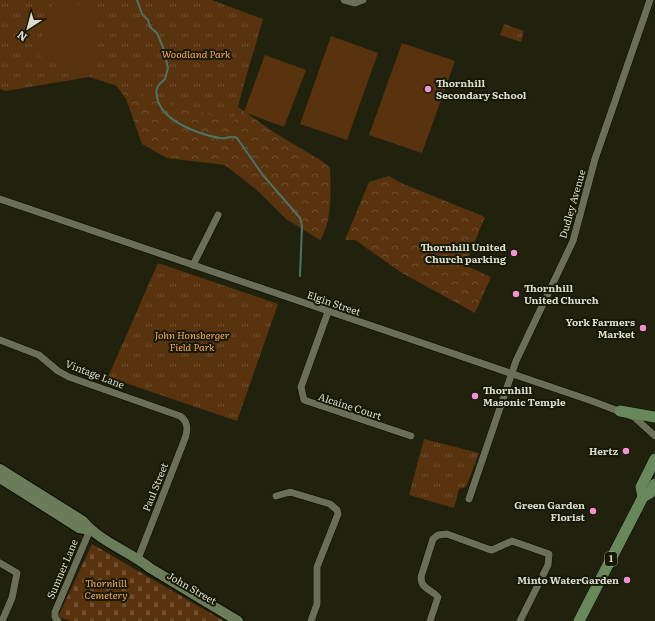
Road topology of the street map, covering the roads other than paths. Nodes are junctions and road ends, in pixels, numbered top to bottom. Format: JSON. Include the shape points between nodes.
{"nodes":[{"id":1,"x":344,"y":0,"type":"edge"},
{"id":2,"x":363,"y":0,"type":"edge"},
{"id":3,"x":650,"y":0,"type":"edge"},
{"id":4,"x":0,"y":200,"type":"edge"},
{"id":5,"x":218,"y":215,"type":"dead end"},
{"id":6,"x":193,"y":265,"type":"junction"},
{"id":7,"x":328,"y":312,"type":"junction"},
{"id":8,"x":0,"y":340,"type":"edge"},
{"id":9,"x":513,"y":373,"type":"junction"},
{"id":10,"x":620,"y":411,"type":"junction"},
{"id":11,"x":655,"y":417,"type":"edge"},
{"id":12,"x":186,"y":421,"type":"joint"},
{"id":13,"x":411,"y":436,"type":"dead end"},
{"id":14,"x":655,"y":436,"type":"edge"},
{"id":15,"x":655,"y":459,"type":"edge"},
{"id":16,"x":0,"y":469,"type":"edge"},
{"id":17,"x":0,"y":478,"type":"edge"},
{"id":18,"x":655,"y":484,"type":"edge"},
{"id":19,"x":276,"y":496,"type":"dead end"},
{"id":20,"x":643,"y":497,"type":"junction"},
{"id":21,"x":469,"y":498,"type":"dead end"},
{"id":22,"x":90,"y":530,"type":"junction"},
{"id":23,"x":138,"y":559,"type":"junction"},
{"id":24,"x":0,"y":563,"type":"edge"},
{"id":25,"x":56,"y":619,"type":"edge"},
{"id":26,"x":2,"y":621,"type":"edge"},
{"id":27,"x":238,"y":621,"type":"edge"},
{"id":28,"x":243,"y":621,"type":"edge"},
{"id":29,"x":311,"y":621,"type":"edge"},
{"id":30,"x":430,"y":621,"type":"edge"},
{"id":31,"x":520,"y":621,"type":"edge"},
{"id":32,"x":579,"y":621,"type":"edge"}],
"edges":[{"from":1,"to":2,"type":"street","via":[[355,3]]},
{"from":3,"to":9,"type":"street","name":"Dudley Avenue","via":[[595,159],[573,241],[516,361]]},
{"from":4,"to":6,"type":"street","name":"Elgin Street"},
{"from":5,"to":6,"type":"street"},
{"from":6,"to":7,"type":"street","name":"Elgin Street"},
{"from":7,"to":9,"type":"street","name":"Elgin Street"},
{"from":7,"to":13,"type":"street","name":"Alcaine Court","via":[[301,387],[304,400]]},
{"from":8,"to":12,"type":"street","name":"Vintage Lane","via":[[38,355],[69,377],[180,416]]},
{"from":9,"to":10,"type":"street","name":"Elgin Street"},
{"from":9,"to":21,"type":"street","name":"Dudley Avenue"},
{"from":10,"to":11,"type":"main road"},
{"from":10,"to":14,"type":"street","name":"Elgin Street","via":[[634,417]]},
{"from":12,"to":23,"type":"street","name":"Paul Street","via":[[187,432]]},
{"from":15,"to":20,"type":"main road","number":"1","via":[[640,488]]},
{"from":16,"to":22,"type":"main road","name":"John Street","via":[[83,521]]},
{"from":17,"to":22,"type":"main road","name":"John Street","via":[[79,528]]},
{"from":18,"to":20,"type":"main road","number":"1","via":[[650,493]]},
{"from":19,"to":29,"type":"street","via":[[290,492],[330,504],[337,510],[338,514],[317,567],[317,604]]},
{"from":20,"to":32,"type":"main road","number":"1"},
{"from":22,"to":23,"type":"main road","name":"John Street"},
{"from":22,"to":25,"type":"street","name":"Sumner Lane","via":[[63,591]]},
{"from":23,"to":27,"type":"main road","name":"John Street"},
{"from":23,"to":28,"type":"main road","name":"John Street","via":[[152,564],[238,614]]},
{"from":24,"to":26,"type":"street","via":[[17,574],[12,598]]},
{"from":30,"to":31,"type":"street","via":[[438,597],[421,582],[433,539],[438,535],[447,534],[492,550],[512,541],[549,554],[548,565]]}]}
